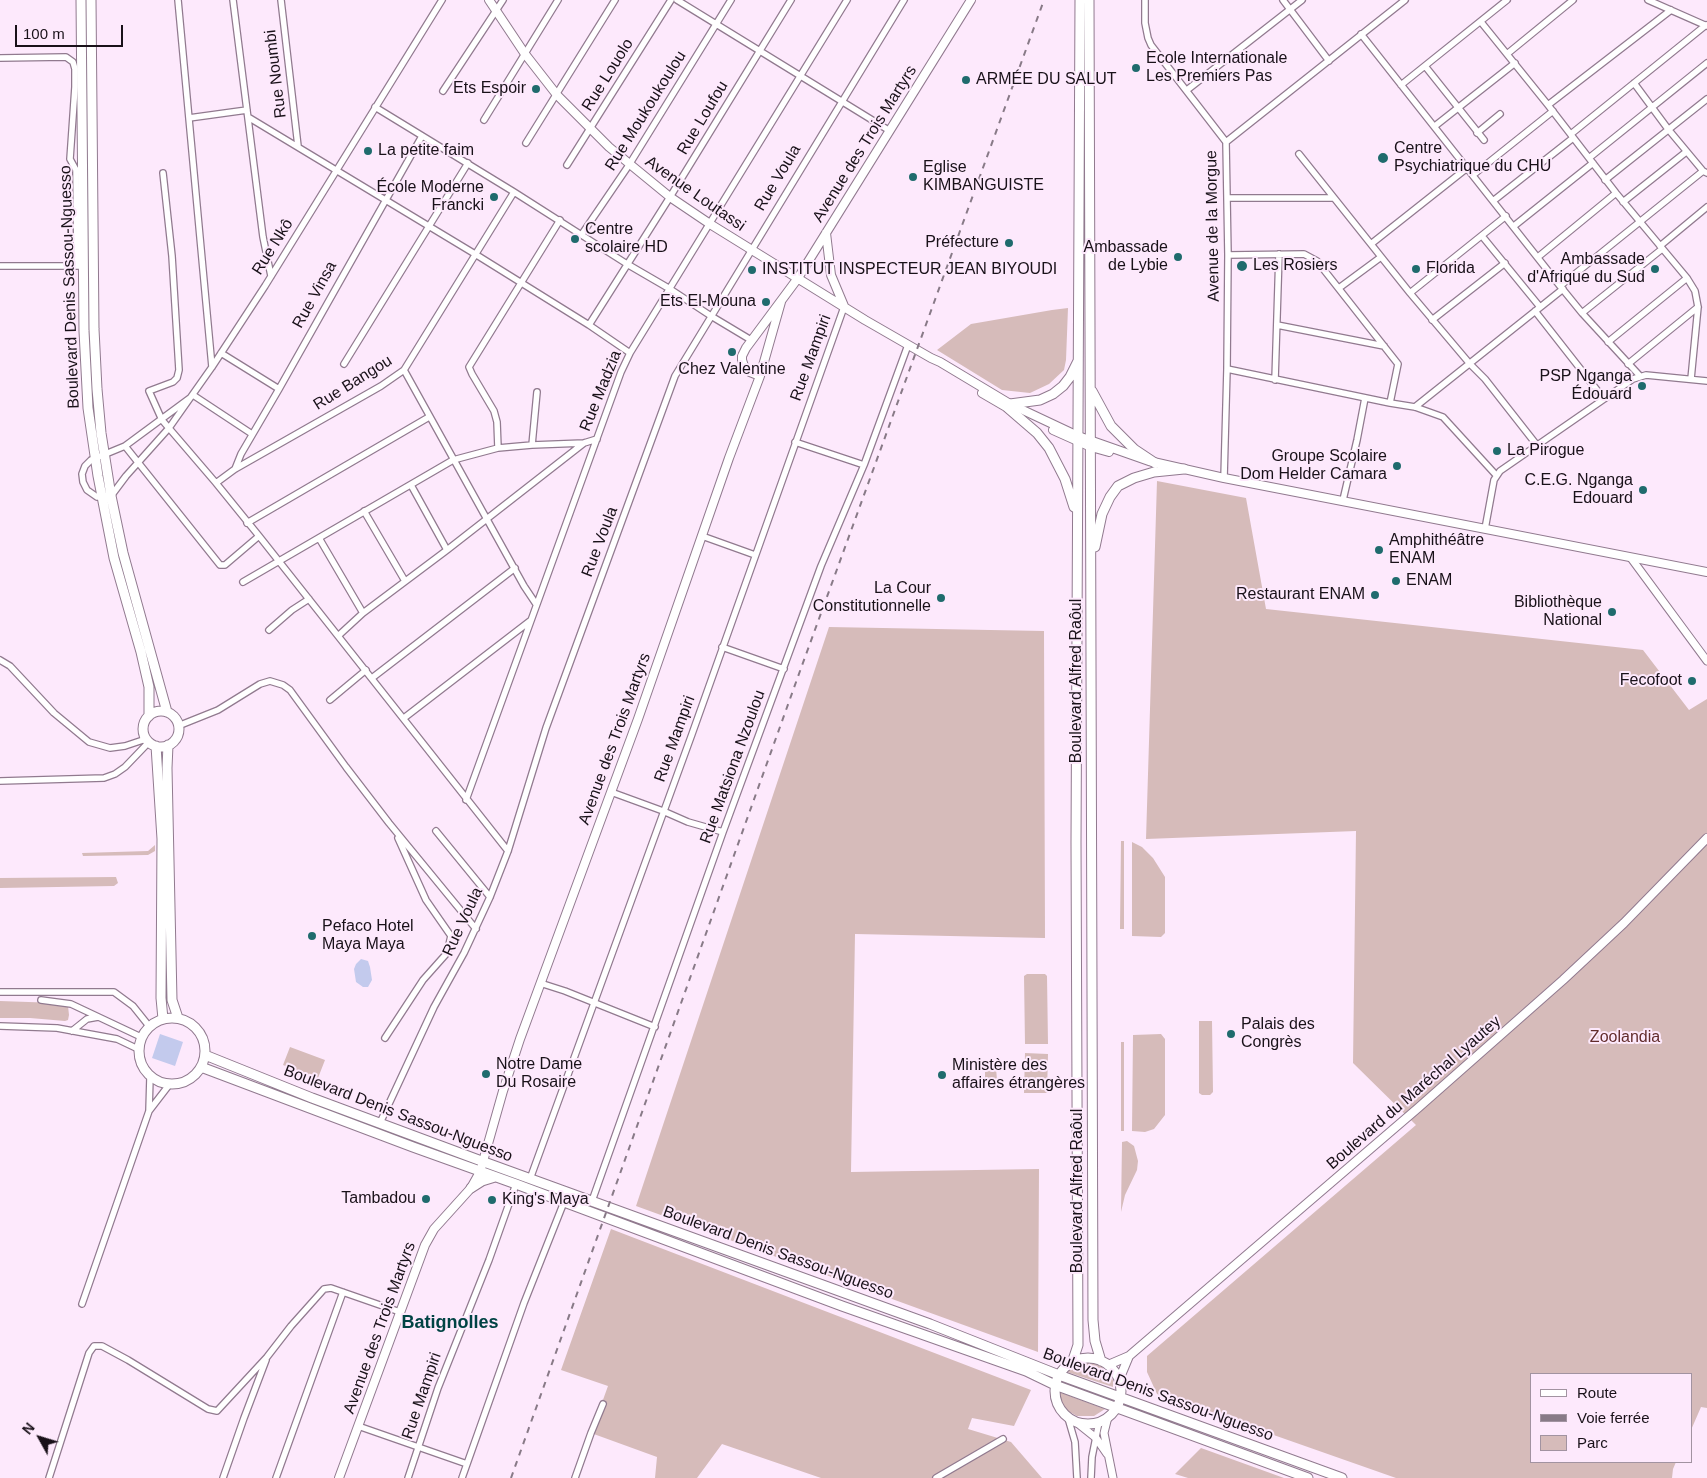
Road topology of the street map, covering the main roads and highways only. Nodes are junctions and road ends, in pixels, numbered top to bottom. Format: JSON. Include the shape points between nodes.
{"nodes":[{"id":1,"x":81,"y":0,"type":"edge"},
{"id":2,"x":91,"y":0,"type":"edge"},
{"id":3,"x":490,"y":0,"type":"edge"},
{"id":4,"x":971,"y":0,"type":"edge"},
{"id":5,"x":1080,"y":0,"type":"edge"},
{"id":6,"x":1089,"y":0,"type":"edge"},
{"id":7,"x":826,"y":233,"type":"junction"},
{"id":8,"x":798,"y":278,"type":"junction"},
{"id":9,"x":781,"y":302,"type":"junction"},
{"id":10,"x":844,"y":307,"type":"junction"},
{"id":11,"x":1079,"y":359,"type":"junction"},
{"id":12,"x":760,"y":376,"type":"junction"},
{"id":13,"x":1090,"y":387,"type":"junction"},
{"id":14,"x":1009,"y":406,"type":"junction"},
{"id":15,"x":1078,"y":439,"type":"junction"},
{"id":16,"x":1091,"y":444,"type":"junction"},
{"id":17,"x":1155,"y":463,"type":"junction"},
{"id":18,"x":1184,"y":469,"type":"junction"},
{"id":19,"x":106,"y":497,"type":"junction"},
{"id":20,"x":1078,"y":522,"type":"junction"},
{"id":21,"x":1092,"y":565,"type":"junction"},
{"id":22,"x":1707,"y":572,"type":"edge"},
{"id":23,"x":167,"y":712,"type":"junction"},
{"id":24,"x":149,"y":716,"type":"junction"},
{"id":25,"x":150,"y":742,"type":"junction"},
{"id":26,"x":168,"y":745,"type":"junction"},
{"id":27,"x":1707,"y":838,"type":"edge"},
{"id":28,"x":178,"y":1018,"type":"junction"},
{"id":29,"x":163,"y":1019,"type":"junction"},
{"id":30,"x":205,"y":1055,"type":"junction"},
{"id":31,"x":202,"y":1067,"type":"junction"},
{"id":32,"x":481,"y":1161,"type":"junction"},
{"id":33,"x":478,"y":1171,"type":"junction"},
{"id":34,"x":495,"y":1177,"type":"junction"},
{"id":35,"x":471,"y":1188,"type":"junction"},
{"id":36,"x":463,"y":1196,"type":"junction"},
{"id":37,"x":1129,"y":1356,"type":"junction"},
{"id":38,"x":1072,"y":1362,"type":"junction"},
{"id":39,"x":1105,"y":1363,"type":"junction"},
{"id":40,"x":1059,"y":1375,"type":"junction"},
{"id":41,"x":1119,"y":1380,"type":"junction"},
{"id":42,"x":1055,"y":1386,"type":"junction"},
{"id":43,"x":1120,"y":1397,"type":"junction"},
{"id":44,"x":1116,"y":1408,"type":"junction"},
{"id":45,"x":339,"y":1478,"type":"edge"},
{"id":46,"x":1308,"y":1478,"type":"edge"},
{"id":47,"x":1342,"y":1478,"type":"edge"}],
"edges":[{"from":1,"to":19,"type":"main road","name":"Boulevard Denis Sassou-Nguesso","via":[[80,266],[86,386],[95,458]]},
{"from":2,"to":19,"type":"main road","name":"Boulevard Denis Sassou-Nguesso","via":[[94,339]]},
{"from":3,"to":8,"type":"main road","name":"Avenue Loutassi","via":[[525,54],[557,95],[629,165],[670,198]]},
{"from":4,"to":7,"type":"main road","name":"Avenue des Trois Martyrs"},
{"from":5,"to":11,"type":"main road","name":"Boulevard Alfred Raôul"},
{"from":6,"to":13,"type":"main road","name":"Boulevard Alfred Raôul"},
{"from":7,"to":8,"type":"main road","name":"Avenue des Trois Martyrs"},
{"from":7,"to":10,"type":"main road","via":[[831,275]]},
{"from":8,"to":9,"type":"main road","name":"Avenue des Trois Martyrs"},
{"from":8,"to":10,"type":"main road","name":"Avenue Loutassi"},
{"from":9,"to":12,"type":"main road","name":"Avenue des Trois Martyrs"},
{"from":9,"to":12,"type":"main road","name":"Avenue des Trois Martyrs","via":[[742,356],[744,366]]},
{"from":10,"to":14,"type":"main road","name":"Avenue Loutassi"},
{"from":11,"to":14,"type":"main road","via":[[1070,377],[1053,394]]},
{"from":11,"to":15,"type":"main road","name":"Boulevard Alfred Raôul"},
{"from":12,"to":32,"type":"main road","name":"Avenue des Trois Martyrs","via":[[540,983]]},
{"from":13,"to":16,"type":"main road","name":"Boulevard Alfred Raôul"},
{"from":13,"to":17,"type":"main road","via":[[1111,426],[1134,449]]},
{"from":14,"to":15,"type":"main road","name":"Avenue Loutassi"},
{"from":14,"to":20,"type":"main road","via":[[1049,448],[1065,479]]},
{"from":15,"to":16,"type":"main road","name":"Avenue Loutassi"},
{"from":15,"to":20,"type":"main road","name":"Boulevard Alfred Raôul"},
{"from":16,"to":17,"type":"main road","name":"Avenue Loutassi"},
{"from":16,"to":21,"type":"main road","name":"Boulevard Alfred Raôul"},
{"from":17,"to":18,"type":"main road","name":"Avenue Loutassi"},
{"from":18,"to":21,"type":"main road","via":[[1154,472],[1118,486],[1102,514]]},
{"from":18,"to":22,"type":"main road","name":"Avenue Loutassi"},
{"from":19,"to":23,"type":"main road","name":"Boulevard Denis Sassou-Nguesso"},
{"from":19,"to":24,"type":"main road","name":"Boulevard Denis Sassou-Nguesso","via":[[114,558],[149,687]]},
{"from":20,"to":38,"type":"main road","name":"Boulevard Alfred Raôul","via":[[1078,1345]]},
{"from":21,"to":39,"type":"main road","name":"Boulevard Alfred Raôul","via":[[1093,1311],[1095,1341]]},
{"from":23,"to":24,"type":"main road"},
{"from":23,"to":26,"type":"main road","via":[[175,718],[178,726],[175,739]]},
{"from":24,"to":25,"type":"main road","via":[[144,732]]},
{"from":25,"to":26,"type":"main road"},
{"from":25,"to":29,"type":"main road","via":[[162,839]]},
{"from":26,"to":28,"type":"main road","via":[[172,1000]]},
{"from":27,"to":37,"type":"main road","name":"Boulevard du Maréchal Lyautey","via":[[1542,999]]},
{"from":28,"to":29,"type":"main road"},
{"from":28,"to":30,"type":"main road","via":[[191,1023],[200,1033]]},
{"from":29,"to":31,"type":"main road","via":[[149,1026],[141,1037],[139,1062],[146,1074],[156,1082],[182,1084]]},
{"from":30,"to":31,"type":"main road"},
{"from":30,"to":32,"type":"main road","name":"Boulevard Denis Sassou-Nguesso"},
{"from":31,"to":33,"type":"main road","name":"Boulevard Denis Sassou-Nguesso"},
{"from":32,"to":33,"type":"main road","name":"Avenue des Trois Martyrs"},
{"from":32,"to":40,"type":"main road","name":"Boulevard Denis Sassou-Nguesso","via":[[930,1324]]},
{"from":33,"to":34,"type":"main road","name":"Boulevard Denis Sassou-Nguesso"},
{"from":33,"to":35,"type":"main road","name":"Avenue des Trois Martyrs"},
{"from":33,"to":36,"type":"main road","name":"Avenue des Trois Martyrs"},
{"from":34,"to":35,"type":"main road"},
{"from":34,"to":42,"type":"main road","name":"Boulevard Denis Sassou-Nguesso","via":[[1026,1371]]},
{"from":35,"to":36,"type":"main road","name":"Avenue des Trois Martyrs"},
{"from":36,"to":45,"type":"main road","name":"Avenue des Trois Martyrs","via":[[430,1236]]},
{"from":37,"to":39,"type":"main road","name":"Boulevard du Maréchal Lyautey"},
{"from":37,"to":41,"type":"main road","name":"Boulevard du Maréchal Lyautey"},
{"from":38,"to":39,"type":"main road","via":[[1091,1358]]},
{"from":38,"to":40,"type":"main road"},
{"from":39,"to":41,"type":"main road"},
{"from":40,"to":42,"type":"main road"},
{"from":40,"to":43,"type":"main road","name":"Boulevard Denis Sassou-Nguesso"},
{"from":41,"to":43,"type":"main road"},
{"from":42,"to":44,"type":"main road","name":"Boulevard Denis Sassou-Nguesso"},
{"from":42,"to":44,"type":"main road","via":[[1057,1404],[1072,1420],[1084,1424],[1099,1422]]},
{"from":43,"to":44,"type":"main road"},
{"from":43,"to":47,"type":"main road","name":"Boulevard Denis Sassou-Nguesso"},
{"from":44,"to":46,"type":"main road","name":"Boulevard Denis Sassou-Nguesso"}]}
